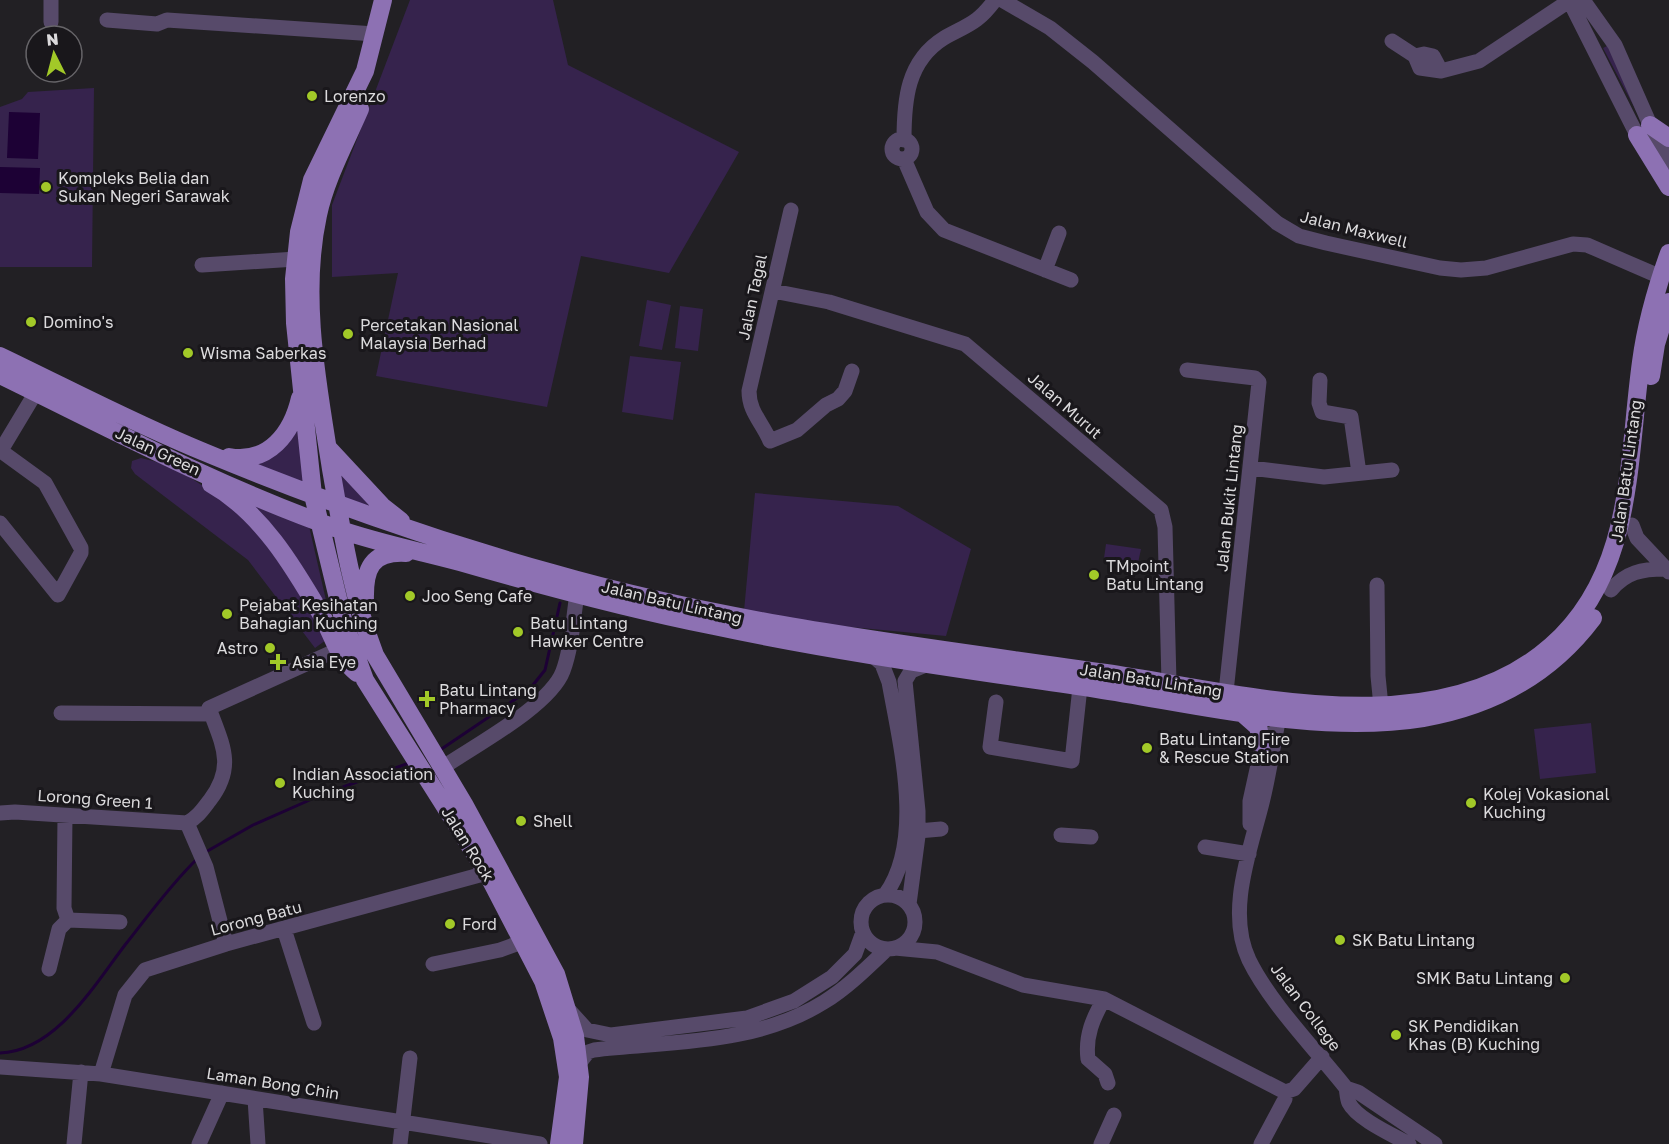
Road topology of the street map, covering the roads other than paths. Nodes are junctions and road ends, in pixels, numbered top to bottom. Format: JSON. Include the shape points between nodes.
{"nodes":[{"id":1,"x":51,"y":0,"type":"edge"},
{"id":2,"x":383,"y":0,"type":"edge"},
{"id":3,"x":395,"y":0,"type":"edge"},
{"id":4,"x":995,"y":0,"type":"edge"},
{"id":5,"x":1002,"y":0,"type":"edge"},
{"id":6,"x":1574,"y":0,"type":"edge"},
{"id":7,"x":107,"y":20,"type":"dead end"},
{"id":8,"x":51,"y":21,"type":"dead end"},
{"id":9,"x":375,"y":34,"type":"junction"},
{"id":10,"x":1392,"y":41,"type":"dead end"},
{"id":11,"x":1615,"y":45,"type":"junction"},
{"id":12,"x":1597,"y":54,"type":"junction"},
{"id":13,"x":1643,"y":130,"type":"junction"},
{"id":14,"x":1669,"y":138,"type":"edge"},
{"id":15,"x":1669,"y":150,"type":"edge"},
{"id":16,"x":1669,"y":162,"type":"edge"},
{"id":17,"x":1669,"y":187,"type":"edge"},
{"id":18,"x":791,"y":210,"type":"dead end"},
{"id":19,"x":1059,"y":233,"type":"dead end"},
{"id":20,"x":1669,"y":254,"type":"edge"},
{"id":21,"x":296,"y":259,"type":"junction"},
{"id":22,"x":202,"y":265,"type":"dead end"},
{"id":23,"x":1045,"y":270,"type":"junction"},
{"id":24,"x":1660,"y":277,"type":"junction"},
{"id":25,"x":1071,"y":280,"type":"dead end"},
{"id":26,"x":773,"y":291,"type":"junction"},
{"id":27,"x":1669,"y":302,"type":"edge"},
{"id":28,"x":0,"y":356,"type":"edge"},
{"id":29,"x":1187,"y":370,"type":"dead end"},
{"id":30,"x":852,"y":371,"type":"dead end"},
{"id":31,"x":0,"y":375,"type":"edge"},
{"id":32,"x":1320,"y":380,"type":"dead end"},
{"id":33,"x":302,"y":387,"type":"junction"},
{"id":34,"x":36,"y":392,"type":"junction"},
{"id":35,"x":328,"y":448,"type":"junction"},
{"id":36,"x":201,"y":451,"type":"junction"},
{"id":37,"x":0,"y":452,"type":"edge"},
{"id":38,"x":161,"y":455,"type":"junction"},
{"id":39,"x":1251,"y":468,"type":"junction"},
{"id":40,"x":1392,"y":470,"type":"dead end"},
{"id":41,"x":1359,"y":473,"type":"junction"},
{"id":42,"x":314,"y":495,"type":"junction"},
{"id":43,"x":337,"y":503,"type":"junction"},
{"id":44,"x":319,"y":522,"type":"junction"},
{"id":45,"x":0,"y":523,"type":"edge"},
{"id":46,"x":1632,"y":525,"type":"junction"},
{"id":47,"x":411,"y":529,"type":"junction"},
{"id":48,"x":342,"y":530,"type":"junction"},
{"id":49,"x":429,"y":554,"type":"junction"},
{"id":50,"x":1667,"y":570,"type":"edge"},
{"id":51,"x":1377,"y":585,"type":"dead end"},
{"id":52,"x":1611,"y":590,"type":"junction"},
{"id":53,"x":577,"y":594,"type":"junction"},
{"id":54,"x":366,"y":632,"type":"junction"},
{"id":55,"x":337,"y":650,"type":"junction"},
{"id":56,"x":873,"y":656,"type":"junction"},
{"id":57,"x":928,"y":663,"type":"junction"},
{"id":58,"x":365,"y":680,"type":"junction"},
{"id":59,"x":1168,"y":682,"type":"junction"},
{"id":60,"x":1080,"y":687,"type":"junction"},
{"id":61,"x":1236,"y":699,"type":"junction"},
{"id":62,"x":996,"y":702,"type":"dead end"},
{"id":63,"x":1324,"y":704,"type":"junction"},
{"id":64,"x":1382,"y":706,"type":"junction"},
{"id":65,"x":61,"y":713,"type":"dead end"},
{"id":66,"x":211,"y":714,"type":"junction"},
{"id":67,"x":1274,"y":714,"type":"junction"},
{"id":68,"x":1262,"y":744,"type":"junction"},
{"id":69,"x":440,"y":765,"type":"junction"},
{"id":70,"x":1256,"y":802,"type":"junction"},
{"id":71,"x":0,"y":813,"type":"edge"},
{"id":72,"x":65,"y":816,"type":"junction"},
{"id":73,"x":187,"y":823,"type":"junction"},
{"id":74,"x":941,"y":829,"type":"dead end"},
{"id":75,"x":918,"y":831,"type":"junction"},
{"id":76,"x":1061,"y":835,"type":"dead end"},
{"id":77,"x":1091,"y":837,"type":"dead end"},
{"id":78,"x":1205,"y":847,"type":"dead end"},
{"id":79,"x":1250,"y":847,"type":"junction"},
{"id":80,"x":487,"y":873,"type":"junction"},
{"id":81,"x":885,"y":895,"type":"junction"},
{"id":82,"x":909,"y":904,"type":"junction"},
{"id":83,"x":68,"y":920,"type":"junction"},
{"id":84,"x":120,"y":922,"type":"dead end"},
{"id":85,"x":284,"y":929,"type":"junction"},
{"id":86,"x":915,"y":929,"type":"junction"},
{"id":87,"x":863,"y":932,"type":"junction"},
{"id":88,"x":522,"y":942,"type":"junction"},
{"id":89,"x":226,"y":944,"type":"junction"},
{"id":90,"x":891,"y":949,"type":"junction"},
{"id":91,"x":937,"y":952,"type":"junction"},
{"id":92,"x":433,"y":964,"type":"dead end"},
{"id":93,"x":49,"y":969,"type":"dead end"},
{"id":94,"x":1104,"y":999,"type":"junction"},
{"id":95,"x":568,"y":1008,"type":"junction"},
{"id":96,"x":314,"y":1023,"type":"dead end"},
{"id":97,"x":410,"y":1058,"type":"dead end"},
{"id":98,"x":1322,"y":1058,"type":"junction"},
{"id":99,"x":579,"y":1065,"type":"junction"},
{"id":100,"x":0,"y":1068,"type":"edge"},
{"id":101,"x":81,"y":1072,"type":"junction"},
{"id":102,"x":101,"y":1074,"type":"junction"},
{"id":103,"x":1108,"y":1083,"type":"dead end"},
{"id":104,"x":1346,"y":1088,"type":"junction"},
{"id":105,"x":1285,"y":1092,"type":"junction"},
{"id":106,"x":222,"y":1093,"type":"junction"},
{"id":107,"x":255,"y":1099,"type":"junction"},
{"id":108,"x":1114,"y":1115,"type":"dead end"},
{"id":109,"x":404,"y":1122,"type":"junction"},
{"id":110,"x":74,"y":1144,"type":"edge"},
{"id":111,"x":199,"y":1144,"type":"edge"},
{"id":112,"x":258,"y":1144,"type":"edge"},
{"id":113,"x":400,"y":1144,"type":"edge"},
{"id":114,"x":540,"y":1144,"type":"edge"},
{"id":115,"x":560,"y":1144,"type":"edge"},
{"id":116,"x":574,"y":1144,"type":"edge"},
{"id":117,"x":1101,"y":1144,"type":"edge"},
{"id":118,"x":1261,"y":1144,"type":"edge"},
{"id":119,"x":1409,"y":1144,"type":"edge"},
{"id":120,"x":1435,"y":1144,"type":"edge"}],
"edges":[{"from":1,"to":8,"type":"street"},
{"from":2,"to":9,"type":"main road","name":"Jalan Rock"},
{"from":3,"to":35,"type":"main road","name":"Jalan Rock","via":[[376,73],[326,186],[318,215],[312,266],[313,322]]},
{"from":4,"to":23,"type":"street","via":[[981,19],[944,38],[922,56],[907,89],[904,140],[912,148],[904,159],[927,212],[944,230]]},
{"from":5,"to":24,"type":"street","name":"Jalan Maxwell","via":[[1059,34],[1277,223],[1299,236],[1461,270],[1486,268],[1562,246],[1587,245]]},
{"from":6,"to":10,"type":"street","via":[[1479,61],[1441,71],[1420,68],[1415,56]]},
{"from":6,"to":11,"type":"street"},
{"from":6,"to":12,"type":"street"},
{"from":7,"to":9,"type":"street","via":[[158,24],[167,20]]},
{"from":9,"to":21,"type":"main road","name":"Jalan Rock","via":[[365,70],[312,180],[302,214]]},
{"from":11,"to":12,"type":"street","via":[[1603,43]]},
{"from":11,"to":13,"type":"street"},
{"from":12,"to":13,"type":"street"},
{"from":13,"to":14,"type":"main road"},
{"from":13,"to":15,"type":"street"},
{"from":13,"to":16,"type":"street","via":[[1658,155]]},
{"from":13,"to":17,"type":"main road"},
{"from":18,"to":26,"type":"street","name":"Jalan Tagal"},
{"from":19,"to":23,"type":"street"},
{"from":20,"to":24,"type":"main road","name":"Jalan Batu Lintang"},
{"from":21,"to":22,"type":"street"},
{"from":21,"to":33,"type":"main road","name":"Jalan Rock","via":[[295,323]]},
{"from":23,"to":25,"type":"street"},
{"from":24,"to":64,"type":"main road","name":"Jalan Batu Lintang","via":[[1648,315],[1641,359],[1622,517],[1608,570],[1594,596],[1548,649],[1511,673],[1455,696]]},
{"from":26,"to":30,"type":"street","name":"Jalan Tagal","via":[[749,391],[750,409],[770,441],[797,430],[838,399]]},
{"from":26,"to":59,"type":"street","name":"Jalan Murut","via":[[829,302],[965,344],[1161,510]]},
{"from":27,"to":46,"type":"main road","name":"Jalan Batu Lintang","via":[[1656,344]]},
{"from":28,"to":36,"type":"main road","name":"Jalan Green"},
{"from":29,"to":39,"type":"street","name":"Jalan Bukit Lintang","via":[[1255,378],[1259,382]]},
{"from":31,"to":34,"type":"main road","name":"Jalan Green"},
{"from":32,"to":41,"type":"street","via":[[1322,412],[1351,417]]},
{"from":33,"to":36,"type":"main road","via":[[296,414],[285,436],[274,446],[249,458]]},
{"from":33,"to":42,"type":"main road","name":"Jalan Rock"},
{"from":34,"to":37,"type":"street"},
{"from":34,"to":38,"type":"main road","name":"Jalan Green"},
{"from":35,"to":43,"type":"main road","name":"Jalan Rock"},
{"from":35,"to":47,"type":"main road","via":[[382,506]]},
{"from":36,"to":42,"type":"main road","name":"Jalan Green"},
{"from":37,"to":45,"type":"street","via":[[45,483],[81,548],[58,595]]},
{"from":38,"to":44,"type":"main road","name":"Jalan Green"},
{"from":38,"to":55,"type":"main road","via":[[220,489],[265,531],[322,617]]},
{"from":39,"to":41,"type":"street","via":[[1324,477]]},
{"from":39,"to":61,"type":"street","name":"Jalan Bukit Lintang"},
{"from":40,"to":41,"type":"street"},
{"from":42,"to":43,"type":"main road","name":"Jalan Green"},
{"from":42,"to":44,"type":"main road","name":"Jalan Rock"},
{"from":43,"to":47,"type":"main road","name":"Jalan Batu Lintang"},
{"from":43,"to":48,"type":"main road","name":"Jalan Rock"},
{"from":44,"to":48,"type":"main road","name":"Jalan Green"},
{"from":44,"to":58,"type":"main road","name":"Jalan Rock","via":[[343,619]]},
{"from":46,"to":50,"type":"street","via":[[1637,538]]},
{"from":46,"to":52,"type":"main road","name":"Jalan Batu Lintang"},
{"from":47,"to":59,"type":"main road","name":"Jalan Batu Lintang","via":[[553,574],[735,617]]},
{"from":48,"to":49,"type":"main road","name":"Jalan Batu Lintang"},
{"from":48,"to":54,"type":"main road","name":"Jalan Rock"},
{"from":49,"to":53,"type":"main road","name":"Jalan Batu Lintang"},
{"from":49,"to":54,"type":"main road","via":[[392,552],[381,555],[370,565],[364,591]]},
{"from":50,"to":52,"type":"street","via":[[1639,570],[1622,576]]},
{"from":51,"to":64,"type":"street"},
{"from":52,"to":67,"type":"main road","name":"Jalan Batu Lintang","via":[[1592,621],[1554,662],[1513,689],[1479,704],[1448,713],[1385,722],[1356,723]]},
{"from":53,"to":56,"type":"main road","name":"Jalan Batu Lintang","via":[[709,625]]},
{"from":53,"to":69,"type":"street","via":[[563,672],[549,692],[530,710]]},
{"from":54,"to":69,"type":"main road","name":"Jalan Rock","via":[[386,677]]},
{"from":55,"to":58,"type":"main road"},
{"from":55,"to":66,"type":"street","via":[[209,708]]},
{"from":56,"to":57,"type":"main road","name":"Jalan Batu Lintang"},
{"from":56,"to":81,"type":"street","via":[[882,664],[889,682],[906,811],[903,860]]},
{"from":57,"to":60,"type":"main road","name":"Jalan Batu Lintang"},
{"from":57,"to":75,"type":"street","via":[[911,671],[905,681]]},
{"from":58,"to":80,"type":"main road","name":"Jalan Rock"},
{"from":59,"to":61,"type":"main road","name":"Jalan Batu Lintang"},
{"from":60,"to":61,"type":"main road","name":"Jalan Batu Lintang"},
{"from":60,"to":62,"type":"street","via":[[1071,761],[990,747]]},
{"from":61,"to":63,"type":"main road","name":"Jalan Batu Lintang"},
{"from":61,"to":67,"type":"main road","name":"Jalan Batu Lintang"},
{"from":61,"to":68,"type":"main road","via":[[1258,727]]},
{"from":63,"to":64,"type":"main road","name":"Jalan Batu Lintang"},
{"from":63,"to":67,"type":"main road"},
{"from":65,"to":66,"type":"street"},
{"from":66,"to":73,"type":"street","via":[[225,758],[225,778],[196,818]]},
{"from":67,"to":68,"type":"street"},
{"from":67,"to":70,"type":"street","name":"Jalan College"},
{"from":68,"to":70,"type":"street"},
{"from":69,"to":95,"type":"main road","name":"Jalan Rock","via":[[556,974]]},
{"from":70,"to":79,"type":"street","name":"Jalan College"},
{"from":71,"to":72,"type":"street","name":"Lorong Green 1"},
{"from":72,"to":73,"type":"street","name":"Lorong Green 1"},
{"from":72,"to":83,"type":"street","via":[[64,909]]},
{"from":73,"to":89,"type":"street","via":[[206,867]]},
{"from":74,"to":75,"type":"street"},
{"from":75,"to":82,"type":"street"},
{"from":76,"to":77,"type":"street"},
{"from":78,"to":79,"type":"street"},
{"from":79,"to":98,"type":"street","name":"Jalan College","via":[[1239,915],[1249,959],[1268,990]]},
{"from":80,"to":85,"type":"street","name":"Lorong Batu"},
{"from":80,"to":88,"type":"main road","name":"Jalan Rock"},
{"from":81,"to":82,"type":"street","via":[[898,896]]},
{"from":81,"to":87,"type":"street","via":[[876,897],[863,911]]},
{"from":82,"to":86,"type":"street","via":[[916,920]]},
{"from":83,"to":84,"type":"street"},
{"from":83,"to":93,"type":"street","via":[[59,929]]},
{"from":85,"to":89,"type":"street","name":"Lorong Batu"},
{"from":85,"to":96,"type":"street"},
{"from":86,"to":90,"type":"street","via":[[904,944]]},
{"from":86,"to":91,"type":"street"},
{"from":87,"to":90,"type":"street","via":[[874,945]]},
{"from":87,"to":95,"type":"street","via":[[855,954],[832,977],[794,1001],[747,1018],[611,1035],[587,1030]]},
{"from":88,"to":92,"type":"street"},
{"from":88,"to":115,"type":"main road","name":"Jalan Rock","via":[[543,981],[562,1038],[568,1077]]},
{"from":89,"to":102,"type":"street","name":"Lorong Batu","via":[[145,970],[125,995]]},
{"from":90,"to":91,"type":"street"},
{"from":90,"to":99,"type":"street","via":[[825,1002],[777,1025],[735,1036],[594,1050]]},
{"from":91,"to":94,"type":"street","via":[[1023,985]]},
{"from":94,"to":103,"type":"street","via":[[1088,1035],[1087,1049],[1088,1059],[1105,1074]]},
{"from":94,"to":105,"type":"street"},
{"from":95,"to":99,"type":"main road","name":"Jalan Rock"},
{"from":97,"to":109,"type":"street"},
{"from":98,"to":104,"type":"street","name":"Jalan College"},
{"from":98,"to":105,"type":"street","via":[[1294,1089]]},
{"from":99,"to":116,"type":"main road","name":"Jalan Rock"},
{"from":100,"to":101,"type":"street","name":"Laman Bong Chin"},
{"from":101,"to":102,"type":"street","name":"Laman Bong Chin"},
{"from":101,"to":110,"type":"street"},
{"from":102,"to":106,"type":"street","name":"Laman Bong Chin"},
{"from":104,"to":119,"type":"street","via":[[1348,1102],[1356,1112]]},
{"from":104,"to":120,"type":"street","via":[[1358,1092]]},
{"from":105,"to":118,"type":"street"},
{"from":106,"to":107,"type":"street","name":"Laman Bong Chin"},
{"from":106,"to":111,"type":"street"},
{"from":107,"to":109,"type":"street","name":"Laman Bong Chin"},
{"from":107,"to":112,"type":"street"},
{"from":108,"to":117,"type":"street"},
{"from":109,"to":113,"type":"street"},
{"from":109,"to":114,"type":"street","name":"Laman Bong Chin"}]}
